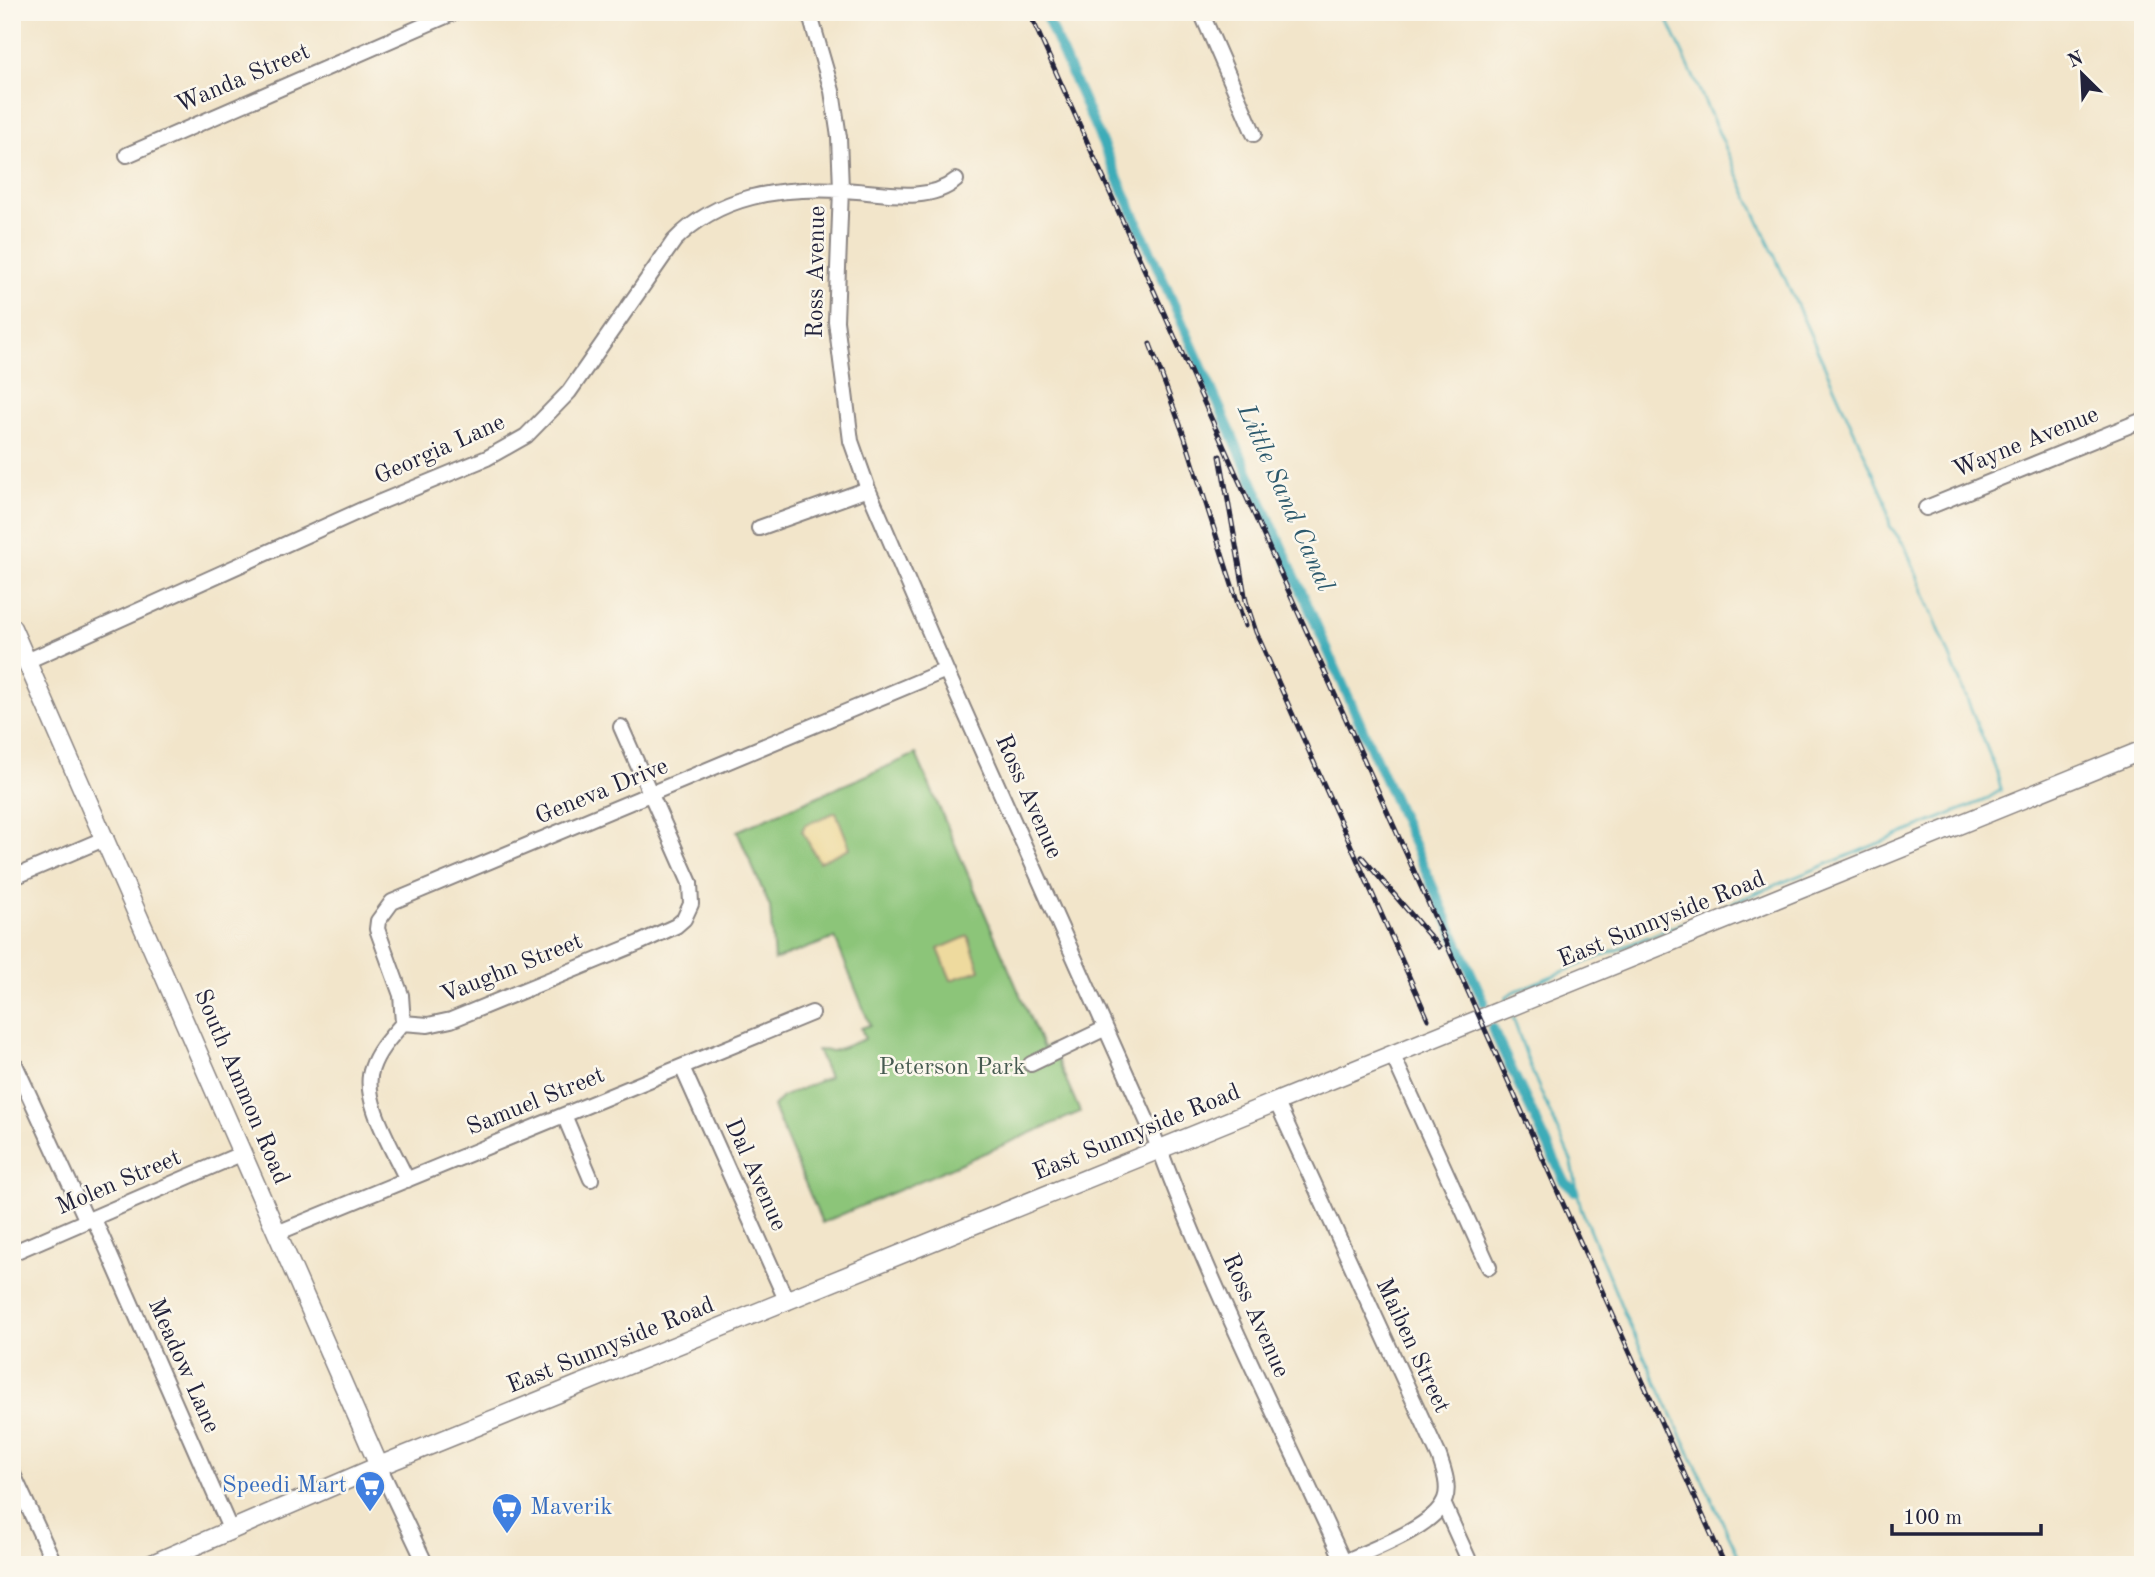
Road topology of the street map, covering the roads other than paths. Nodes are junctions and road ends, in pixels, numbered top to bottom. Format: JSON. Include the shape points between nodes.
{"nodes":[{"id":1,"x":455,"y":12,"type":"edge"},
{"id":2,"x":810,"y":12,"type":"edge"},
{"id":3,"x":1201,"y":12,"type":"edge"},
{"id":4,"x":1254,"y":134,"type":"dead end"},
{"id":5,"x":127,"y":155,"type":"dead end"},
{"id":6,"x":956,"y":180,"type":"dead end"},
{"id":7,"x":841,"y":190,"type":"junction"},
{"id":8,"x":2143,"y":420,"type":"edge"},
{"id":9,"x":868,"y":489,"type":"junction"},
{"id":10,"x":1926,"y":508,"type":"dead end"},
{"id":11,"x":759,"y":528,"type":"dead end"},
{"id":12,"x":12,"y":628,"type":"edge"},
{"id":13,"x":27,"y":661,"type":"junction"},
{"id":14,"x":946,"y":670,"type":"junction"},
{"id":15,"x":621,"y":727,"type":"dead end"},
{"id":16,"x":2143,"y":750,"type":"edge"},
{"id":17,"x":652,"y":796,"type":"junction"},
{"id":18,"x":106,"y":838,"type":"junction"},
{"id":19,"x":12,"y":878,"type":"edge"},
{"id":20,"x":812,"y":1013,"type":"dead end"},
{"id":21,"x":403,"y":1023,"type":"junction"},
{"id":22,"x":1104,"y":1029,"type":"junction"},
{"id":23,"x":1393,"y":1056,"type":"junction"},
{"id":24,"x":12,"y":1058,"type":"edge"},
{"id":25,"x":1031,"y":1064,"type":"dead end"},
{"id":26,"x":682,"y":1066,"type":"junction"},
{"id":27,"x":1277,"y":1104,"type":"junction"},
{"id":28,"x":564,"y":1115,"type":"junction"},
{"id":29,"x":1160,"y":1150,"type":"junction"},
{"id":30,"x":243,"y":1153,"type":"junction"},
{"id":31,"x":591,"y":1179,"type":"dead end"},
{"id":32,"x":407,"y":1180,"type":"junction"},
{"id":33,"x":91,"y":1220,"type":"junction"},
{"id":34,"x":277,"y":1233,"type":"junction"},
{"id":35,"x":12,"y":1252,"type":"edge"},
{"id":36,"x":1489,"y":1267,"type":"dead end"},
{"id":37,"x":787,"y":1301,"type":"junction"},
{"id":38,"x":379,"y":1466,"type":"junction"},
{"id":39,"x":12,"y":1472,"type":"edge"},
{"id":40,"x":1443,"y":1503,"type":"junction"},
{"id":41,"x":231,"y":1531,"type":"junction"},
{"id":42,"x":1344,"y":1563,"type":"edge"},
{"id":43,"x":55,"y":1565,"type":"edge"},
{"id":44,"x":150,"y":1565,"type":"edge"},
{"id":45,"x":426,"y":1565,"type":"edge"},
{"id":46,"x":1471,"y":1565,"type":"edge"}],
"edges":[{"from":1,"to":5,"type":"street","name":"Wanda Street"},
{"from":2,"to":7,"type":"street","name":"Ross Avenue","via":[[832,91]]},
{"from":3,"to":4,"type":"street"},
{"from":6,"to":7,"type":"street","name":"Georgia Lane","via":[[944,191],[926,194]]},
{"from":7,"to":9,"type":"street","name":"Ross Avenue","via":[[836,321],[851,441]]},
{"from":7,"to":13,"type":"street","name":"Georgia Lane","via":[[759,194],[737,199],[691,223],[662,257],[569,392],[519,440]]},
{"from":8,"to":10,"type":"street","name":"Wayne Avenue"},
{"from":9,"to":11,"type":"street"},
{"from":9,"to":14,"type":"street","name":"Ross Avenue"},
{"from":12,"to":13,"type":"main road","name":"South Ammon Road"},
{"from":13,"to":18,"type":"main road","name":"South Ammon Road"},
{"from":14,"to":17,"type":"street","name":"Geneva Drive"},
{"from":14,"to":22,"type":"street","name":"Ross Avenue"},
{"from":15,"to":17,"type":"street"},
{"from":16,"to":23,"type":"main road","name":"East Sunnyside Road"},
{"from":17,"to":21,"type":"street","name":"Geneva Drive","via":[[392,902],[377,929],[401,995]]},
{"from":17,"to":21,"type":"street","name":"Vaughn Street","via":[[690,883],[691,904],[676,926],[451,1020],[428,1025]]},
{"from":18,"to":19,"type":"street"},
{"from":18,"to":30,"type":"main road","name":"South Ammon Road"},
{"from":20,"to":26,"type":"street","name":"Samuel Street"},
{"from":21,"to":32,"type":"street","via":[[370,1070],[368,1095]]},
{"from":22,"to":25,"type":"street"},
{"from":22,"to":29,"type":"street","name":"Ross Avenue"},
{"from":23,"to":27,"type":"main road","name":"East Sunnyside Road"},
{"from":23,"to":36,"type":"street"},
{"from":24,"to":33,"type":"street","name":"Meadow Lane"},
{"from":26,"to":28,"type":"street","name":"Samuel Street"},
{"from":26,"to":37,"type":"street","name":"Dal Avenue"},
{"from":27,"to":29,"type":"main road","name":"East Sunnyside Road"},
{"from":27,"to":40,"type":"street","name":"Maiben Street","via":[[1439,1455],[1446,1486]]},
{"from":28,"to":31,"type":"street"},
{"from":28,"to":32,"type":"street","name":"Samuel Street"},
{"from":29,"to":37,"type":"main road","name":"East Sunnyside Road"},
{"from":29,"to":42,"type":"street","name":"Ross Avenue","via":[[1278,1426]]},
{"from":30,"to":33,"type":"street","name":"Molen Street"},
{"from":30,"to":34,"type":"main road","name":"South Ammon Road"},
{"from":32,"to":34,"type":"street","name":"Samuel Street"},
{"from":33,"to":35,"type":"street","name":"Molen Street"},
{"from":33,"to":41,"type":"street","name":"Meadow Lane"},
{"from":34,"to":38,"type":"main road","name":"South Ammon Road"},
{"from":37,"to":38,"type":"main road","name":"East Sunnyside Road"},
{"from":38,"to":41,"type":"main road","name":"East Sunnyside Road"},
{"from":38,"to":45,"type":"street","name":"South Ammon Road"},
{"from":39,"to":43,"type":"street"},
{"from":40,"to":42,"type":"street","via":[[1427,1521]]},
{"from":40,"to":46,"type":"street"},
{"from":41,"to":44,"type":"main road","name":"East Sunnyside Road"}]}
